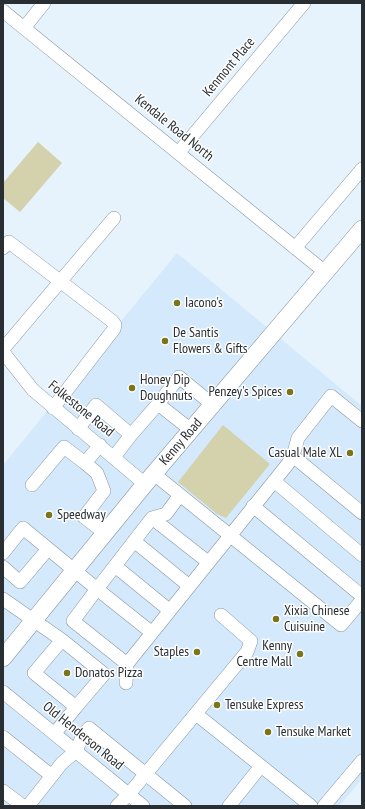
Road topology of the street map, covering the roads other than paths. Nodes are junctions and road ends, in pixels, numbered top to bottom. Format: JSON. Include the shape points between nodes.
{"nodes":[{"id":1,"x":44,"y":3,"type":"edge"},
{"id":2,"x":304,"y":3,"type":"edge"},
{"id":3,"x":3,"y":10,"type":"edge"},
{"id":4,"x":25,"y":27,"type":"junction"},
{"id":5,"x":179,"y":152,"type":"junction"},
{"id":6,"x":362,"y":169,"type":"edge"},
{"id":7,"x":114,"y":218,"type":"dead end"},
{"id":8,"x":362,"y":228,"type":"edge"},
{"id":9,"x":3,"y":248,"type":"edge"},
{"id":10,"x":295,"y":248,"type":"junction"},
{"id":11,"x":325,"y":272,"type":"junction"},
{"id":12,"x":60,"y":282,"type":"junction"},
{"id":13,"x":3,"y":349,"type":"edge"},
{"id":14,"x":3,"y":352,"type":"edge"},
{"id":15,"x":158,"y":404,"type":"junction"},
{"id":16,"x":213,"y":405,"type":"junction"},
{"id":17,"x":53,"y":408,"type":"junction"},
{"id":18,"x":362,"y":421,"type":"edge"},
{"id":19,"x":78,"y":429,"type":"junction"},
{"id":20,"x":191,"y":430,"type":"junction"},
{"id":21,"x":131,"y":435,"type":"junction"},
{"id":22,"x":100,"y":445,"type":"junction"},
{"id":23,"x":292,"y":456,"type":"junction"},
{"id":24,"x":114,"y":457,"type":"junction"},
{"id":25,"x":85,"y":463,"type":"junction"},
{"id":26,"x":150,"y":479,"type":"junction"},
{"id":27,"x":274,"y":481,"type":"junction"},
{"id":28,"x":32,"y":485,"type":"dead end"},
{"id":29,"x":180,"y":495,"type":"junction"},
{"id":30,"x":253,"y":506,"type":"junction"},
{"id":31,"x":362,"y":513,"type":"edge"},
{"id":32,"x":152,"y":518,"type":"junction"},
{"id":33,"x":105,"y":533,"type":"junction"},
{"id":34,"x":230,"y":535,"type":"junction"},
{"id":35,"x":134,"y":541,"type":"junction"},
{"id":36,"x":48,"y":549,"type":"junction"},
{"id":37,"x":3,"y":553,"type":"edge"},
{"id":38,"x":362,"y":554,"type":"edge"},
{"id":39,"x":208,"y":562,"type":"junction"},
{"id":40,"x":115,"y":566,"type":"junction"},
{"id":41,"x":3,"y":568,"type":"edge"},
{"id":42,"x":74,"y":570,"type":"junction"},
{"id":43,"x":188,"y":585,"type":"junction"},
{"id":44,"x":97,"y":589,"type":"junction"},
{"id":45,"x":362,"y":596,"type":"edge"},
{"id":46,"x":3,"y":599,"type":"edge"},
{"id":47,"x":362,"y":600,"type":"edge"},
{"id":48,"x":169,"y":610,"type":"junction"},
{"id":49,"x":220,"y":615,"type":"dead end"},
{"id":50,"x":33,"y":620,"type":"junction"},
{"id":51,"x":151,"y":632,"type":"junction"},
{"id":52,"x":62,"y":640,"type":"junction"},
{"id":53,"x":3,"y":658,"type":"edge"},
{"id":54,"x":127,"y":663,"type":"junction"},
{"id":55,"x":126,"y":683,"type":"dead end"},
{"id":56,"x":3,"y":692,"type":"edge"},
{"id":57,"x":76,"y":707,"type":"junction"},
{"id":58,"x":196,"y":714,"type":"junction"},
{"id":59,"x":55,"y":733,"type":"junction"},
{"id":60,"x":3,"y":737,"type":"edge"},
{"id":61,"x":76,"y":751,"type":"junction"},
{"id":62,"x":362,"y":761,"type":"edge"},
{"id":63,"x":261,"y":766,"type":"junction"},
{"id":64,"x":146,"y":774,"type":"junction"},
{"id":65,"x":52,"y":776,"type":"junction"},
{"id":66,"x":3,"y":792,"type":"edge"},
{"id":67,"x":129,"y":794,"type":"junction"},
{"id":68,"x":23,"y":806,"type":"edge"},
{"id":69,"x":28,"y":806,"type":"edge"},
{"id":70,"x":117,"y":806,"type":"edge"},
{"id":71,"x":143,"y":806,"type":"edge"},
{"id":72,"x":185,"y":806,"type":"edge"},
{"id":73,"x":229,"y":806,"type":"edge"},
{"id":74,"x":311,"y":806,"type":"edge"},
{"id":75,"x":324,"y":806,"type":"edge"}],
"edges":[{"from":1,"to":4,"type":"street"},
{"from":2,"to":5,"type":"street","name":"Kenmont Place"},
{"from":3,"to":4,"type":"street","name":"Kendale Road North"},
{"from":4,"to":5,"type":"street","name":"Kendale Road North"},
{"from":5,"to":10,"type":"street","name":"Kendale Road North"},
{"from":6,"to":10,"type":"street"},
{"from":7,"to":12,"type":"street"},
{"from":8,"to":11,"type":"main road","name":"Kenny Road"},
{"from":9,"to":12,"type":"street","via":[[9,242]]},
{"from":10,"to":11,"type":"street","name":"Kendale Road North"},
{"from":11,"to":16,"type":"main road","name":"Kenny Road"},
{"from":12,"to":13,"type":"street"},
{"from":12,"to":17,"type":"street","via":[[115,325]]},
{"from":14,"to":17,"type":"street","name":"Folkestone Road","via":[[27,384]]},
{"from":15,"to":16,"type":"street","via":[[179,377]]},
{"from":15,"to":20,"type":"street"},
{"from":15,"to":21,"type":"street"},
{"from":16,"to":20,"type":"main road","name":"Kenny Road"},
{"from":17,"to":19,"type":"street","name":"Folkestone Road"},
{"from":18,"to":23,"type":"street","via":[[331,396],[298,438]]},
{"from":19,"to":21,"type":"street","via":[[96,405]]},
{"from":19,"to":22,"type":"street","name":"Folkestone Road"},
{"from":20,"to":26,"type":"main road","name":"Kenny Road"},
{"from":21,"to":24,"type":"street"},
{"from":22,"to":24,"type":"street","name":"Folkestone Road"},
{"from":22,"to":25,"type":"street"},
{"from":23,"to":27,"type":"street"},
{"from":23,"to":31,"type":"street"},
{"from":24,"to":26,"type":"street","name":"Folkestone Road"},
{"from":25,"to":28,"type":"street","via":[[64,447]]},
{"from":25,"to":33,"type":"street","via":[[97,473],[104,491],[84,517]]},
{"from":26,"to":29,"type":"street","name":"Folkestone Road"},
{"from":26,"to":33,"type":"main road","name":"Kenny Road"},
{"from":27,"to":30,"type":"street"},
{"from":27,"to":38,"type":"street"},
{"from":29,"to":32,"type":"street","via":[[166,514]]},
{"from":29,"to":34,"type":"street","name":"Folkestone Road"},
{"from":30,"to":34,"type":"street"},
{"from":30,"to":45,"type":"street"},
{"from":32,"to":35,"type":"street"},
{"from":32,"to":39,"type":"street"},
{"from":33,"to":42,"type":"main road","name":"Kenny Road"},
{"from":34,"to":39,"type":"street"},
{"from":34,"to":47,"type":"street","name":"Folkestone Road","via":[[341,625]]},
{"from":35,"to":40,"type":"street"},
{"from":35,"to":43,"type":"street"},
{"from":36,"to":37,"type":"street","via":[[23,528]]},
{"from":36,"to":41,"type":"street","via":[[20,582]]},
{"from":36,"to":42,"type":"street"},
{"from":39,"to":43,"type":"street"},
{"from":40,"to":44,"type":"street"},
{"from":40,"to":48,"type":"street"},
{"from":42,"to":44,"type":"street"},
{"from":42,"to":50,"type":"main road","name":"Kenny Road"},
{"from":43,"to":48,"type":"street"},
{"from":44,"to":51,"type":"street"},
{"from":44,"to":54,"type":"street","via":[[73,620]]},
{"from":46,"to":50,"type":"street"},
{"from":48,"to":51,"type":"street"},
{"from":49,"to":58,"type":"street","via":[[251,641],[247,652]]},
{"from":50,"to":52,"type":"street"},
{"from":50,"to":53,"type":"main road","name":"Kenny Road"},
{"from":51,"to":54,"type":"street"},
{"from":52,"to":57,"type":"street","via":[[34,673]]},
{"from":52,"to":57,"type":"street","via":[[104,674]]},
{"from":54,"to":55,"type":"street"},
{"from":56,"to":59,"type":"street","name":"Old Henderson Road"},
{"from":57,"to":59,"type":"street"},
{"from":58,"to":63,"type":"street"},
{"from":58,"to":64,"type":"street"},
{"from":59,"to":61,"type":"street","name":"Old Henderson Road"},
{"from":60,"to":65,"type":"street"},
{"from":61,"to":64,"type":"street","via":[[88,728]]},
{"from":61,"to":65,"type":"street"},
{"from":61,"to":67,"type":"street","name":"Old Henderson Road"},
{"from":62,"to":75,"type":"street"},
{"from":63,"to":73,"type":"street"},
{"from":63,"to":74,"type":"street"},
{"from":64,"to":67,"type":"street"},
{"from":64,"to":72,"type":"street"},
{"from":65,"to":69,"type":"street"},
{"from":66,"to":68,"type":"street"},
{"from":67,"to":70,"type":"street"},
{"from":67,"to":71,"type":"street","name":"Old Henderson Road"}]}
